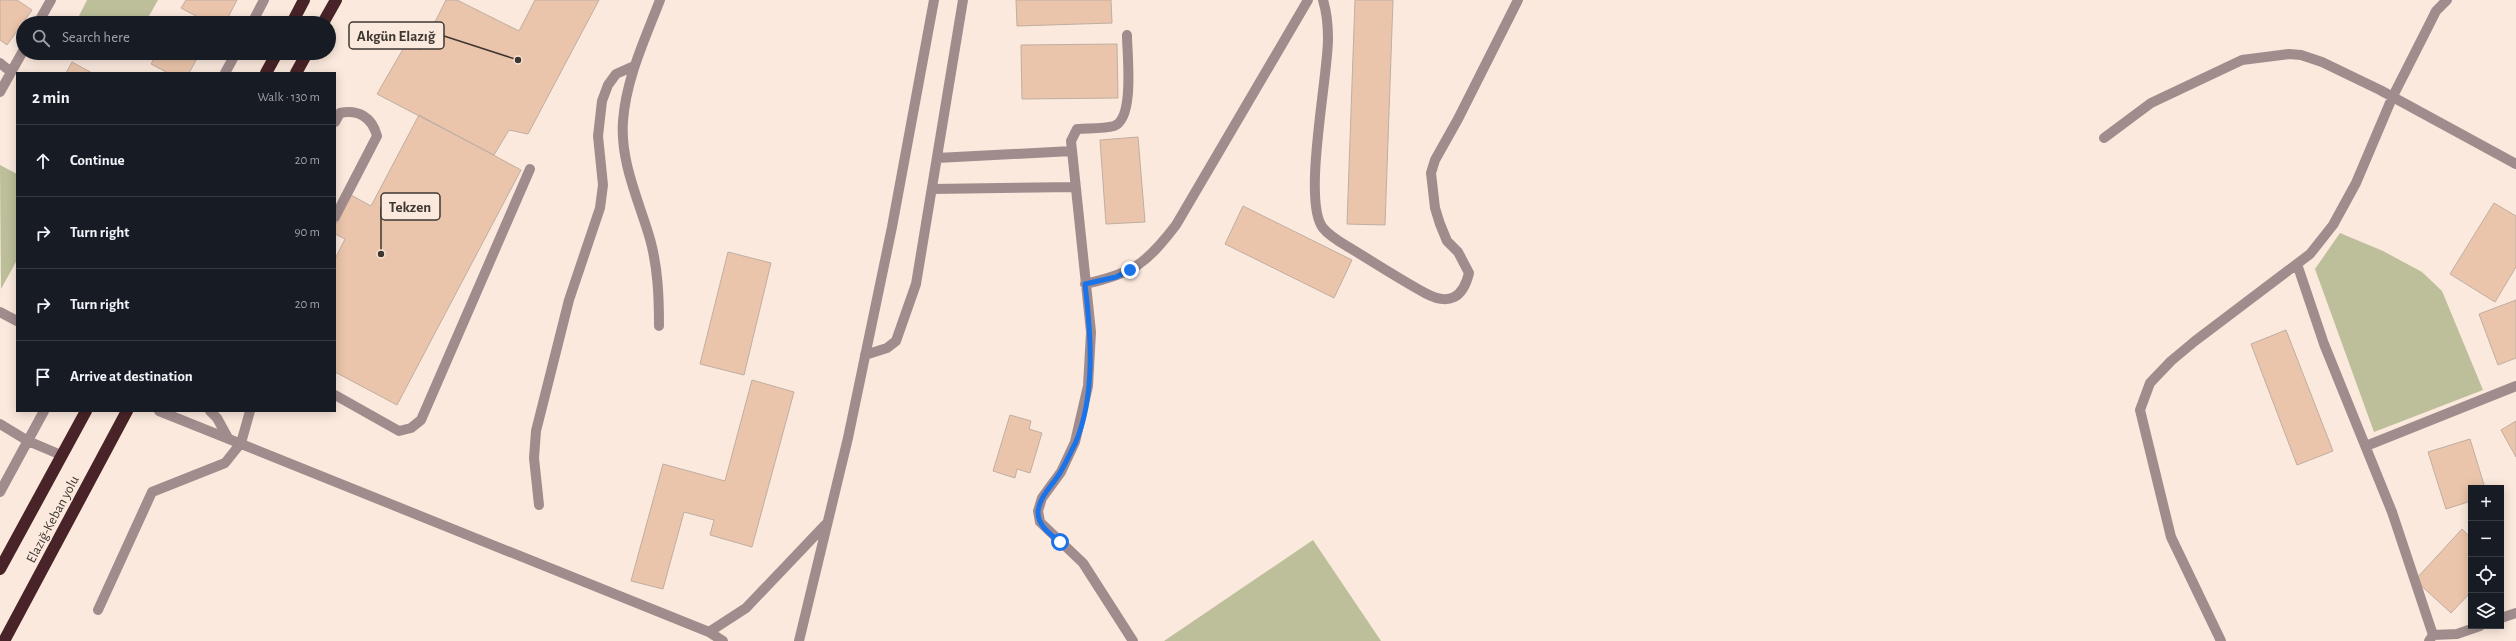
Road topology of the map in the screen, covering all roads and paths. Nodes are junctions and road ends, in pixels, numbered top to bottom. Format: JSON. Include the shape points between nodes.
{"nodes":[{"id":1,"x":51,"y":0,"type":"edge"},
{"id":2,"x":264,"y":0,"type":"edge"},
{"id":3,"x":304,"y":0,"type":"edge"},
{"id":4,"x":336,"y":0,"type":"edge"},
{"id":5,"x":660,"y":0,"type":"edge"},
{"id":6,"x":934,"y":0,"type":"edge"},
{"id":7,"x":963,"y":0,"type":"edge"},
{"id":8,"x":1308,"y":0,"type":"edge"},
{"id":9,"x":1323,"y":0,"type":"edge"},
{"id":10,"x":1518,"y":0,"type":"edge"},
{"id":11,"x":2447,"y":0,"type":"edge"},
{"id":12,"x":42,"y":16,"type":"edge"},
{"id":13,"x":256,"y":16,"type":"edge"},
{"id":14,"x":296,"y":16,"type":"edge"},
{"id":15,"x":327,"y":16,"type":"edge"},
{"id":16,"x":1127,"y":35,"type":"dead end"},
{"id":17,"x":18,"y":60,"type":"edge"},
{"id":18,"x":232,"y":60,"type":"edge"},
{"id":19,"x":273,"y":60,"type":"edge"},
{"id":20,"x":303,"y":60,"type":"edge"},
{"id":21,"x":0,"y":63,"type":"edge"},
{"id":22,"x":634,"y":66,"type":"junction"},
{"id":23,"x":11,"y":72,"type":"junction"},
{"id":24,"x":226,"y":72,"type":"edge"},
{"id":25,"x":267,"y":72,"type":"edge"},
{"id":26,"x":297,"y":72,"type":"edge"},
{"id":27,"x":0,"y":92,"type":"edge"},
{"id":28,"x":2392,"y":98,"type":"junction"},
{"id":29,"x":336,"y":120,"type":"edge"},
{"id":30,"x":2104,"y":138,"type":"dead end"},
{"id":31,"x":1072,"y":150,"type":"junction"},
{"id":32,"x":937,"y":158,"type":"junction"},
{"id":33,"x":2516,"y":164,"type":"edge"},
{"id":34,"x":530,"y":169,"type":"dead end"},
{"id":35,"x":1075,"y":187,"type":"junction"},
{"id":36,"x":932,"y":189,"type":"junction"},
{"id":37,"x":336,"y":215,"type":"edge"},
{"id":38,"x":2297,"y":264,"type":"junction"},
{"id":39,"x":1085,"y":284,"type":"junction"},
{"id":40,"x":0,"y":312,"type":"edge"},
{"id":41,"x":16,"y":320,"type":"edge"},
{"id":42,"x":659,"y":326,"type":"dead end"},
{"id":43,"x":865,"y":355,"type":"junction"},
{"id":44,"x":2516,"y":386,"type":"edge"},
{"id":45,"x":336,"y":396,"type":"edge"},
{"id":46,"x":43,"y":412,"type":"edge"},
{"id":47,"x":85,"y":412,"type":"edge"},
{"id":48,"x":126,"y":412,"type":"edge"},
{"id":49,"x":162,"y":412,"type":"edge"},
{"id":50,"x":211,"y":412,"type":"edge"},
{"id":51,"x":250,"y":412,"type":"edge"},
{"id":52,"x":0,"y":424,"type":"edge"},
{"id":53,"x":228,"y":438,"type":"junction"},
{"id":54,"x":28,"y":441,"type":"junction"},
{"id":55,"x":241,"y":443,"type":"junction"},
{"id":56,"x":2366,"y":446,"type":"junction"},
{"id":57,"x":61,"y":455,"type":"junction"},
{"id":58,"x":0,"y":492,"type":"edge"},
{"id":59,"x":539,"y":505,"type":"dead end"},
{"id":60,"x":826,"y":524,"type":"junction"},
{"id":61,"x":0,"y":569,"type":"edge"},
{"id":62,"x":98,"y":610,"type":"dead end"},
{"id":63,"x":2516,"y":613,"type":"edge"},
{"id":64,"x":2504,"y":617,"type":"edge"},
{"id":65,"x":2471,"y":629,"type":"edge"},
{"id":66,"x":709,"y":632,"type":"junction"},
{"id":67,"x":2431,"y":638,"type":"edge"},
{"id":68,"x":4,"y":641,"type":"edge"},
{"id":69,"x":723,"y":641,"type":"edge"},
{"id":70,"x":799,"y":641,"type":"edge"},
{"id":71,"x":1133,"y":641,"type":"edge"},
{"id":72,"x":2221,"y":641,"type":"edge"}],
"edges":[{"from":1,"to":12,"type":"street"},
{"from":2,"to":13,"type":"street"},
{"from":3,"to":14,"type":"highway"},
{"from":4,"to":15,"type":"highway"},
{"from":5,"to":22,"type":"street"},
{"from":6,"to":43,"type":"street","via":[[892,227]]},
{"from":7,"to":32,"type":"street"},
{"from":8,"to":39,"type":"street","via":[[1176,225],[1146,261],[1116,277]]},
{"from":9,"to":10,"type":"street","via":[[1327,14],[1328,40],[1315,184],[1319,223],[1332,236],[1406,283],[1430,296],[1447,299],[1458,297],[1463,291],[1469,273],[1458,252],[1447,241],[1440,224],[1431,173],[1435,160]]},
{"from":11,"to":28,"type":"street","via":[[2436,11]]},
{"from":16,"to":31,"type":"street","via":[[1128,104],[1122,120],[1114,126],[1077,129],[1071,140]]},
{"from":17,"to":23,"type":"street"},
{"from":18,"to":24,"type":"street"},
{"from":19,"to":25,"type":"highway"},
{"from":20,"to":26,"type":"highway"},
{"from":21,"to":23,"type":"street"},
{"from":22,"to":42,"type":"street","via":[[623,121],[624,146],[655,265],[659,294]]},
{"from":22,"to":59,"type":"street","via":[[616,74],[608,85],[602,101],[598,136],[603,185],[600,208],[569,300],[536,431],[534,458]]},
{"from":23,"to":27,"type":"street"},
{"from":28,"to":30,"type":"street","via":[[2322,62],[2301,55],[2274,54],[2242,60],[2151,103]]},
{"from":28,"to":33,"type":"street"},
{"from":28,"to":38,"type":"street","via":[[2356,182],[2333,225],[2310,254]]},
{"from":29,"to":37,"type":"street","via":[[340,113],[356,112],[370,121],[377,136]]},
{"from":31,"to":32,"type":"street"},
{"from":31,"to":35,"type":"street"},
{"from":32,"to":36,"type":"street"},
{"from":34,"to":45,"type":"street","via":[[421,420],[411,428],[399,430]]},
{"from":35,"to":36,"type":"street"},
{"from":35,"to":39,"type":"street"},
{"from":36,"to":43,"type":"street","via":[[916,284],[902,329],[896,341],[887,348]]},
{"from":38,"to":56,"type":"street","via":[[2324,344]]},
{"from":38,"to":72,"type":"street","via":[[2171,361],[2150,383],[2140,410],[2171,537]]},
{"from":39,"to":71,"type":"street","via":[[1091,332],[1088,386],[1082,417],[1076,442],[1061,472],[1042,498],[1038,511],[1040,522],[1047,531],[1083,562]]},
{"from":40,"to":41,"type":"street"},
{"from":43,"to":60,"type":"street","via":[[848,438]]},
{"from":44,"to":56,"type":"street"},
{"from":46,"to":54,"type":"street"},
{"from":47,"to":57,"type":"highway","name":"Elazığ-Keban yolu"},
{"from":48,"to":68,"type":"highway","name":"Elazığ-Keban yolu"},
{"from":49,"to":53,"type":"street"},
{"from":50,"to":53,"type":"street","via":[[218,418]]},
{"from":51,"to":55,"type":"street"},
{"from":52,"to":54,"type":"street"},
{"from":53,"to":55,"type":"street"},
{"from":54,"to":57,"type":"street"},
{"from":54,"to":58,"type":"street"},
{"from":55,"to":62,"type":"street","via":[[225,463],[152,492]]},
{"from":55,"to":66,"type":"street"},
{"from":56,"to":67,"type":"street","via":[[2392,512]]},
{"from":57,"to":61,"type":"highway","name":"Elazığ-Keban yolu"},
{"from":60,"to":66,"type":"street","via":[[746,608]]},
{"from":60,"to":70,"type":"street"},
{"from":63,"to":64,"type":"street"},
{"from":65,"to":67,"type":"street"},
{"from":66,"to":69,"type":"street"}]}
